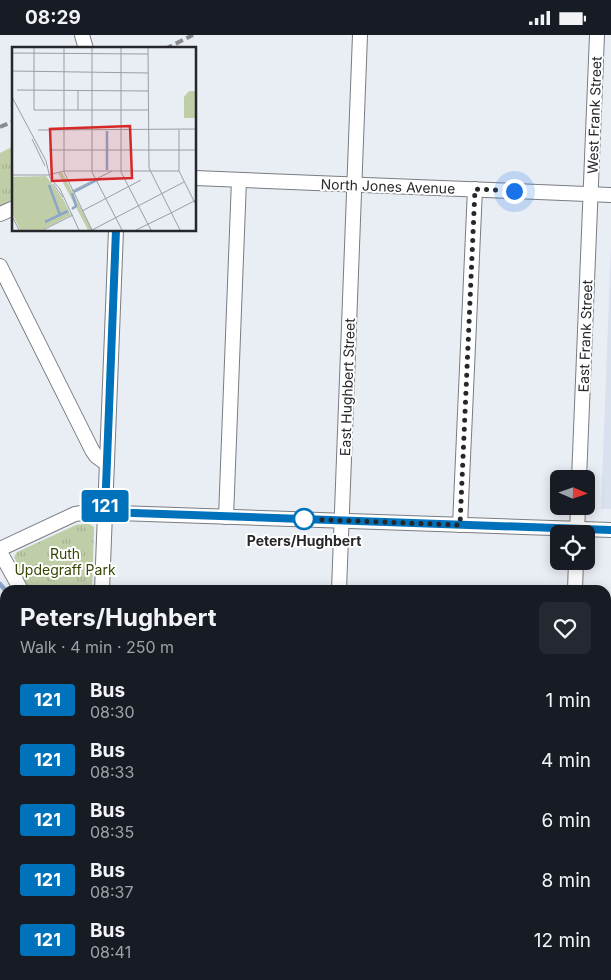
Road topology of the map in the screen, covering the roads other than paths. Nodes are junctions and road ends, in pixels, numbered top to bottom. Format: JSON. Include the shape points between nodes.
{"nodes":[{"id":1,"x":360,"y":35,"type":"edge"},
{"id":2,"x":597,"y":35,"type":"edge"},
{"id":3,"x":196,"y":178,"type":"edge"},
{"id":4,"x":238,"y":180,"type":"junction"},
{"id":5,"x":355,"y":185,"type":"junction"},
{"id":6,"x":475,"y":189,"type":"junction"},
{"id":7,"x":590,"y":194,"type":"junction"},
{"id":8,"x":611,"y":195,"type":"edge"},
{"id":9,"x":12,"y":209,"type":"edge"},
{"id":10,"x":0,"y":214,"type":"edge"},
{"id":11,"x":116,"y":231,"type":"edge"},
{"id":12,"x":0,"y":265,"type":"edge"},
{"id":13,"x":106,"y":464,"type":"junction"},
{"id":14,"x":579,"y":470,"type":"edge"},
{"id":15,"x":105,"y":512,"type":"junction"},
{"id":16,"x":226,"y":517,"type":"junction"},
{"id":17,"x":342,"y":521,"type":"junction"},
{"id":18,"x":460,"y":525,"type":"junction"},
{"id":19,"x":550,"y":530,"type":"edge"},
{"id":20,"x":595,"y":530,"type":"edge"},
{"id":21,"x":611,"y":530,"type":"edge"},
{"id":22,"x":0,"y":551,"type":"edge"},
{"id":23,"x":576,"y":570,"type":"edge"},
{"id":24,"x":18,"y":585,"type":"edge"},
{"id":25,"x":102,"y":585,"type":"edge"},
{"id":26,"x":338,"y":585,"type":"edge"},
{"id":27,"x":575,"y":585,"type":"edge"}],
"edges":[{"from":1,"to":5,"type":"street","name":"East Hughbert Street"},
{"from":2,"to":7,"type":"street","name":"West Frank Street"},
{"from":3,"to":4,"type":"street","name":"North Jones Avenue"},
{"from":4,"to":5,"type":"street","name":"North Jones Avenue"},
{"from":4,"to":16,"type":"street"},
{"from":5,"to":6,"type":"street","name":"North Jones Avenue"},
{"from":5,"to":17,"type":"street","name":"East Hughbert Street"},
{"from":6,"to":7,"type":"street","name":"North Jones Avenue"},
{"from":6,"to":18,"type":"street"},
{"from":7,"to":8,"type":"street","name":"North Jones Avenue"},
{"from":7,"to":14,"type":"street","name":"East Frank Street"},
{"from":9,"to":10,"type":"street"},
{"from":11,"to":13,"type":"street"},
{"from":12,"to":13,"type":"street","via":[[92,450]]},
{"from":13,"to":15,"type":"street"},
{"from":15,"to":16,"type":"street"},
{"from":15,"to":22,"type":"street","via":[[75,514]]},
{"from":15,"to":25,"type":"street"},
{"from":16,"to":17,"type":"street"},
{"from":17,"to":18,"type":"street"},
{"from":17,"to":26,"type":"street","name":"East Hughbert Street"},
{"from":18,"to":19,"type":"street"},
{"from":20,"to":21,"type":"street"},
{"from":22,"to":24,"type":"street"},
{"from":23,"to":27,"type":"street"}]}
